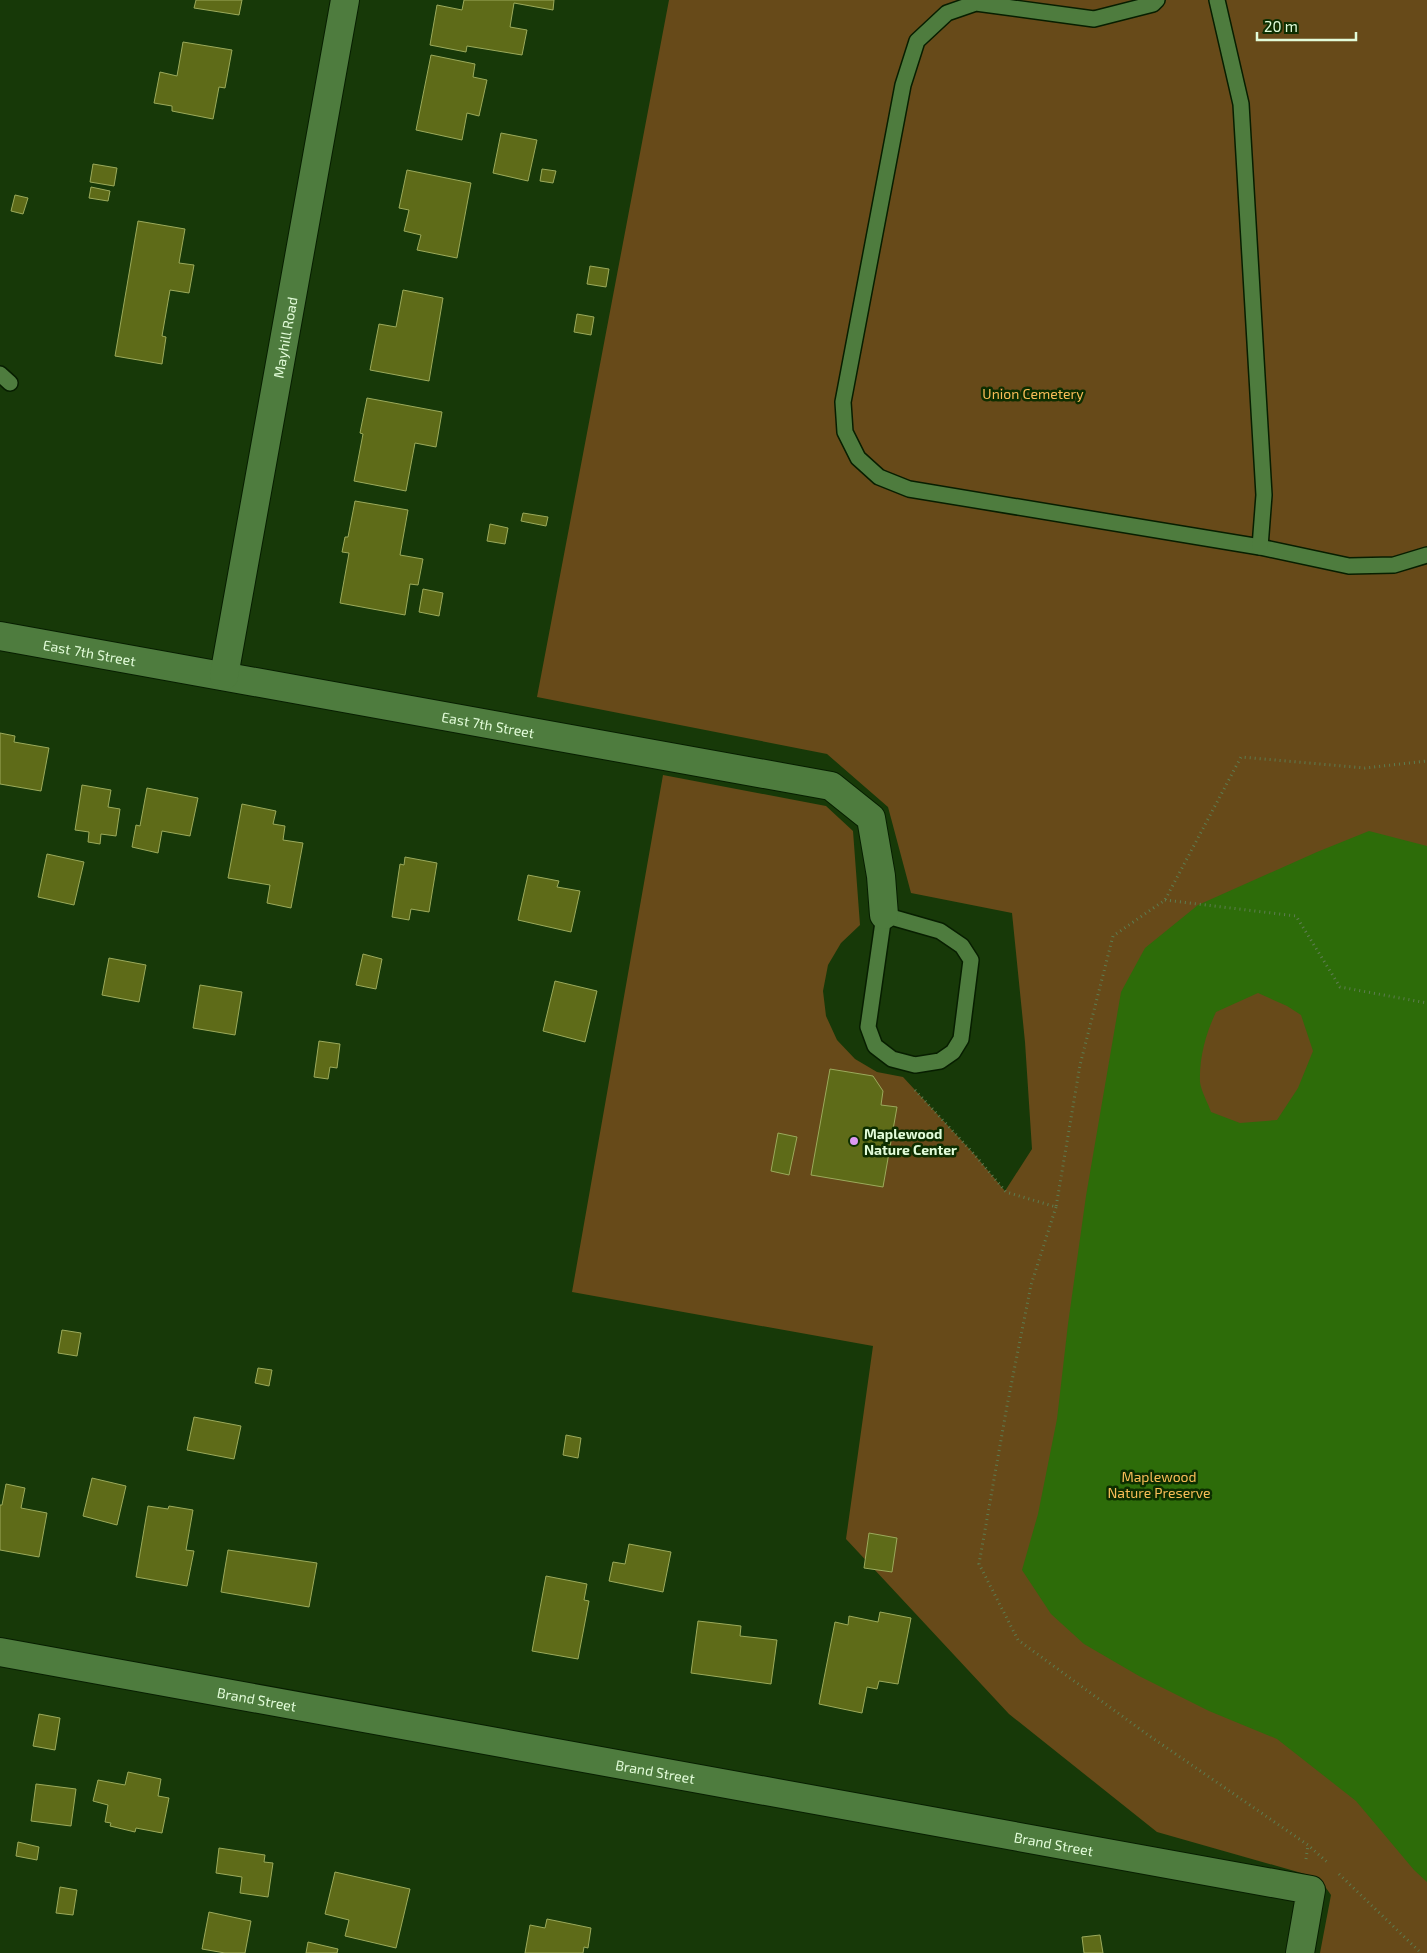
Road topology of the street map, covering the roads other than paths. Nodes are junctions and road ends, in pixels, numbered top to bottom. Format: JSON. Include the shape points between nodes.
{"nodes":[{"id":1,"x":345,"y":0,"type":"edge"},
{"id":2,"x":1158,"y":0,"type":"edge"},
{"id":3,"x":1217,"y":0,"type":"edge"},
{"id":4,"x":1260,"y":546,"type":"junction"},
{"id":5,"x":1427,"y":555,"type":"edge"},
{"id":6,"x":0,"y":636,"type":"edge"},
{"id":7,"x":224,"y":676,"type":"junction"},
{"id":8,"x":884,"y":915,"type":"junction"},
{"id":9,"x":0,"y":1652,"type":"edge"},
{"id":10,"x":1300,"y":1953,"type":"edge"}],
"edges":[{"from":1,"to":7,"type":"street","name":"Mayhill Road"},
{"from":2,"to":4,"type":"lane","via":[[1094,19],[976,3],[947,13],[917,41],[903,85],[843,402],[845,432],[858,458],[879,477],[909,489]]},
{"from":3,"to":4,"type":"lane","via":[[1241,104],[1264,495]]},
{"from":4,"to":5,"type":"lane","via":[[1349,566],[1394,565]]},
{"from":6,"to":7,"type":"street","name":"East 7th Street"},
{"from":7,"to":8,"type":"street","name":"East 7th Street","via":[[831,786],[871,818]]},
{"from":8,"to":8,"type":"lane","via":[[868,1027],[874,1046],[892,1059],[908,1063],[940,1062],[953,1052],[961,1039],[971,960],[962,946],[940,931]]},
{"from":9,"to":10,"type":"street","name":"Brand Street","via":[[1312,1890]]}]}
